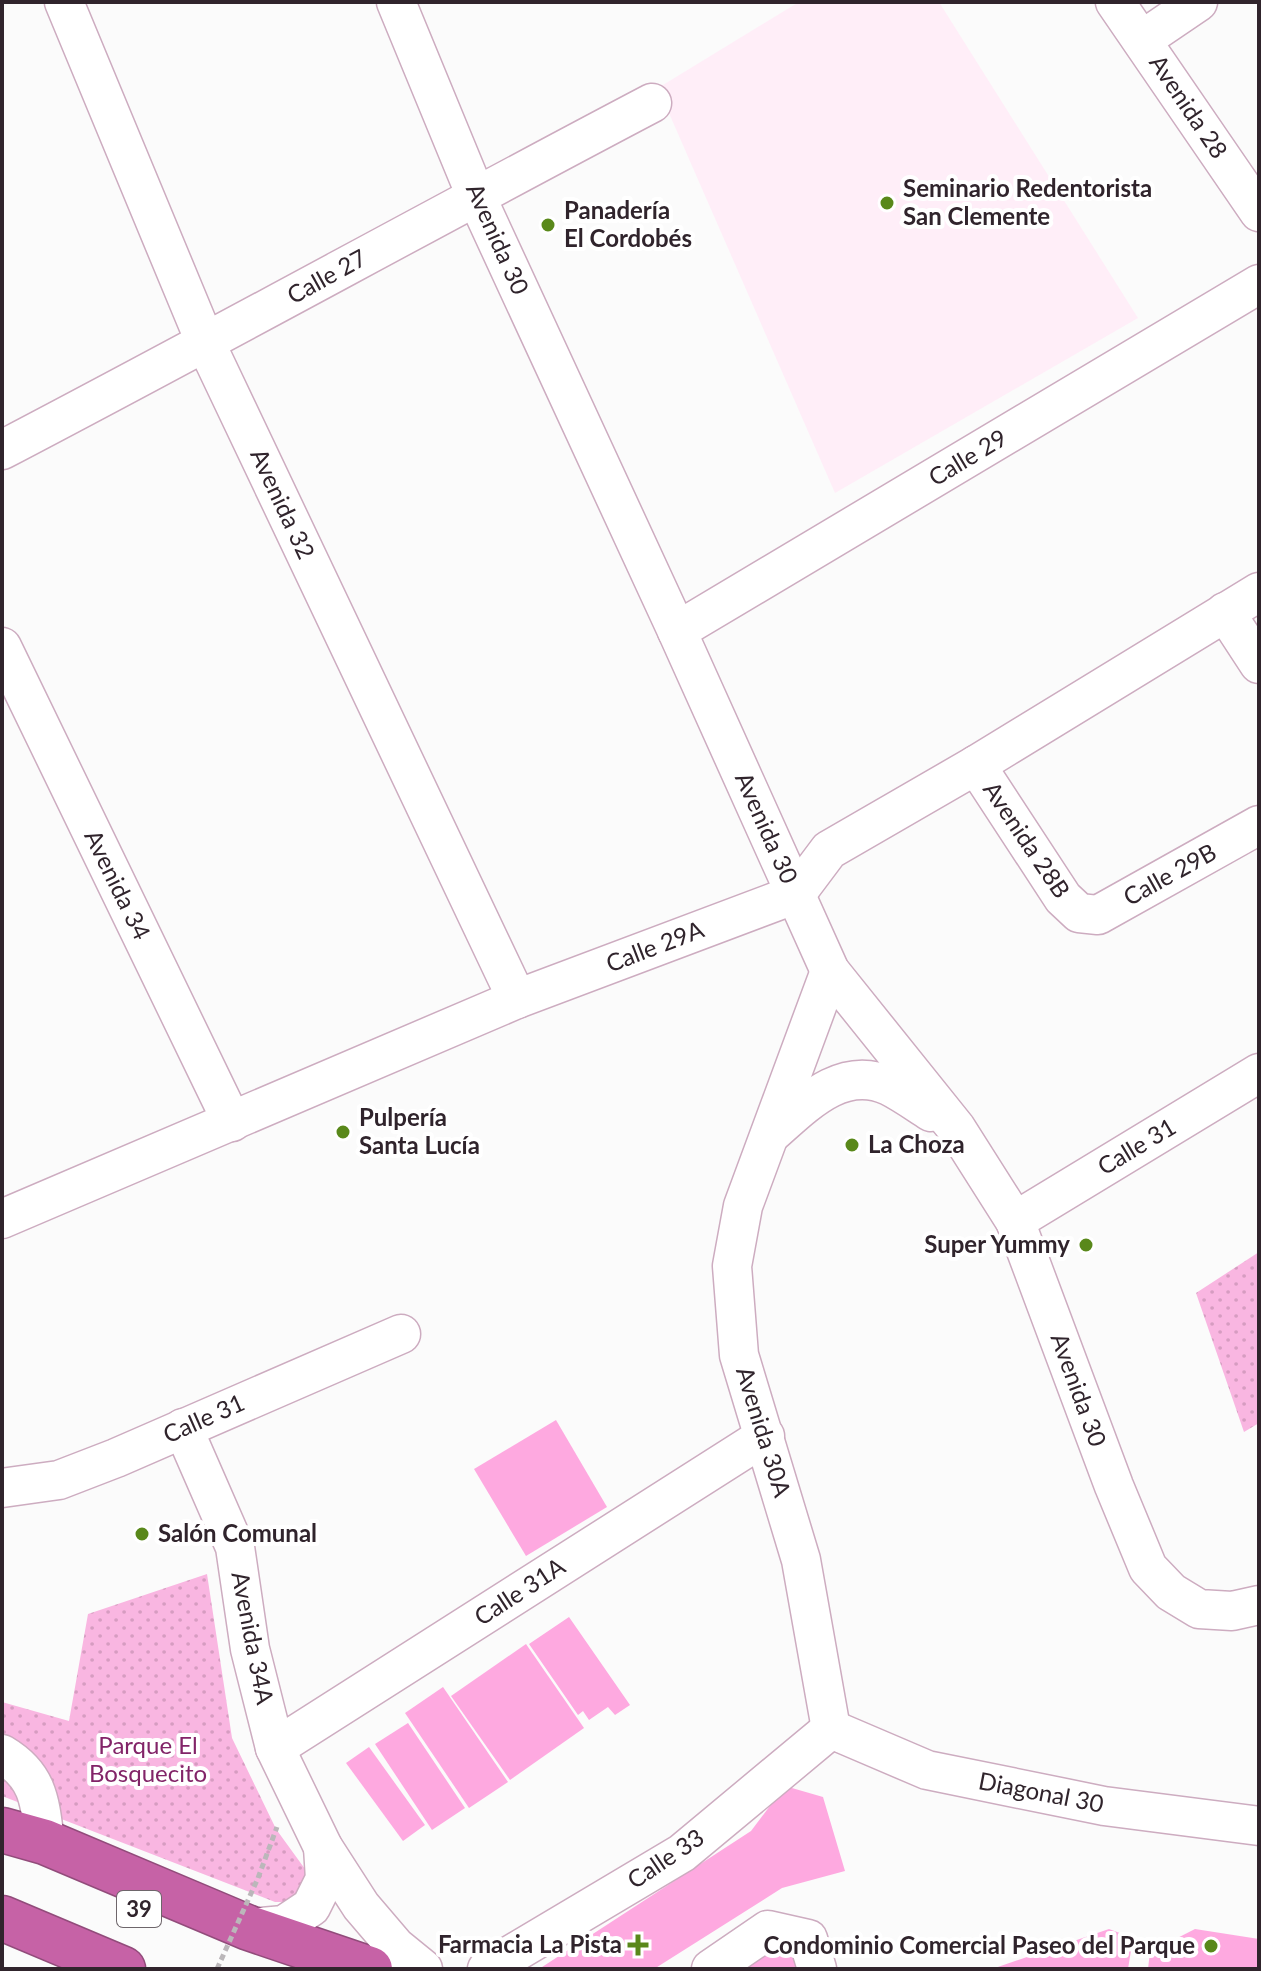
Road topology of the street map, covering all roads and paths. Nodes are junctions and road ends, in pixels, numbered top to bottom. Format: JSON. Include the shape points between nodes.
{"nodes":[{"id":1,"x":64,"y":2,"type":"edge"},
{"id":2,"x":396,"y":2,"type":"edge"},
{"id":3,"x":1115,"y":2,"type":"edge"},
{"id":4,"x":1198,"y":2,"type":"edge"},
{"id":5,"x":1142,"y":40,"type":"junction"},
{"id":6,"x":652,"y":103,"type":"dead end"},
{"id":7,"x":476,"y":196,"type":"junction"},
{"id":8,"x":1259,"y":212,"type":"edge"},
{"id":9,"x":1259,"y":284,"type":"edge"},
{"id":10,"x":206,"y":344,"type":"junction"},
{"id":11,"x":2,"y":450,"type":"edge"},
{"id":12,"x":1259,"y":592,"type":"edge"},
{"id":13,"x":1225,"y":612,"type":"junction"},
{"id":14,"x":677,"y":631,"type":"junction"},
{"id":15,"x":2,"y":647,"type":"edge"},
{"id":16,"x":1259,"y":664,"type":"edge"},
{"id":17,"x":976,"y":765,"type":"junction"},
{"id":18,"x":1259,"y":825,"type":"edge"},
{"id":19,"x":796,"y":894,"type":"junction"},
{"id":20,"x":1079,"y":913,"type":"joint"},
{"id":21,"x":830,"y":971,"type":"junction"},
{"id":22,"x":517,"y":999,"type":"junction"},
{"id":23,"x":1259,"y":1073,"type":"edge"},
{"id":24,"x":232,"y":1122,"type":"junction"},
{"id":25,"x":956,"y":1128,"type":"junction"},
{"id":26,"x":769,"y":1136,"type":"junction"},
{"id":27,"x":2,"y":1219,"type":"edge"},
{"id":28,"x":1015,"y":1221,"type":"junction"},
{"id":29,"x":401,"y":1334,"type":"dead end"},
{"id":30,"x":183,"y":1428,"type":"junction"},
{"id":31,"x":765,"y":1436,"type":"junction"},
{"id":32,"x":2,"y":1488,"type":"edge"},
{"id":33,"x":1259,"y":1605,"type":"edge"},
{"id":34,"x":831,"y":1729,"type":"junction"},
{"id":35,"x":275,"y":1748,"type":"junction"},
{"id":36,"x":2,"y":1754,"type":"edge"},
{"id":37,"x":1259,"y":1826,"type":"edge"},
{"id":38,"x":2,"y":1830,"type":"edge"},
{"id":39,"x":45,"y":1842,"type":"junction"},
{"id":40,"x":2,"y":1846,"type":"edge"},
{"id":41,"x":323,"y":1847,"type":"junction"},
{"id":42,"x":258,"y":1878,"type":"dead end"},
{"id":43,"x":2,"y":1918,"type":"edge"},
{"id":44,"x":249,"y":1928,"type":"junction"},
{"id":45,"x":46,"y":1938,"type":"junction"},
{"id":46,"x":94,"y":1969,"type":"edge"},
{"id":47,"x":123,"y":1969,"type":"edge"},
{"id":48,"x":217,"y":1969,"type":"edge"},
{"id":49,"x":276,"y":1969,"type":"edge"},
{"id":50,"x":370,"y":1969,"type":"edge"},
{"id":51,"x":423,"y":1969,"type":"edge"},
{"id":52,"x":487,"y":1969,"type":"edge"},
{"id":53,"x":711,"y":1969,"type":"edge"},
{"id":54,"x":817,"y":1969,"type":"edge"}],
"edges":[{"from":1,"to":10,"type":"street","name":"Avenida 32"},
{"from":2,"to":7,"type":"street","name":"Avenida 30"},
{"from":3,"to":5,"type":"street","name":"Avenida 28"},
{"from":4,"to":5,"type":"street"},
{"from":5,"to":8,"type":"street","name":"Avenida 28"},
{"from":6,"to":7,"type":"street","name":"Calle 27"},
{"from":7,"to":10,"type":"street","name":"Calle 27"},
{"from":7,"to":14,"type":"street","name":"Avenida 30"},
{"from":9,"to":14,"type":"street","name":"Calle 29"},
{"from":10,"to":11,"type":"street","name":"Calle 27"},
{"from":10,"to":22,"type":"street","name":"Avenida 32"},
{"from":12,"to":13,"type":"street"},
{"from":13,"to":16,"type":"street"},
{"from":13,"to":17,"type":"street"},
{"from":14,"to":19,"type":"street","name":"Avenida 30"},
{"from":15,"to":24,"type":"street","name":"Avenida 34"},
{"from":17,"to":19,"type":"street","via":[[829,850]]},
{"from":17,"to":20,"type":"street","name":"Avenida 28B","via":[[1063,898]]},
{"from":18,"to":20,"type":"street","name":"Calle 29B","via":[[1098,915]]},
{"from":19,"to":21,"type":"street","name":"Avenida 30"},
{"from":19,"to":22,"type":"street","name":"Calle 29A"},
{"from":21,"to":25,"type":"street","name":"Avenida 30"},
{"from":21,"to":26,"type":"street","name":"Avenida 30A"},
{"from":22,"to":24,"type":"street","name":"Calle 29A"},
{"from":23,"to":28,"type":"street","name":"Calle 31"},
{"from":24,"to":27,"type":"street","name":"Calle 29A"},
{"from":25,"to":26,"type":"street","name":"Avenida 30A","via":[[887,1085],[855,1078],[820,1092]]},
{"from":25,"to":28,"type":"street","name":"Avenida 30"},
{"from":26,"to":31,"type":"street","name":"Avenida 30A","via":[[743,1206],[732,1266],[739,1355]]},
{"from":28,"to":33,"type":"street","name":"Avenida 30","via":[[1148,1568],[1171,1592],[1199,1609],[1232,1611]]},
{"from":29,"to":30,"type":"street","name":"Calle 31"},
{"from":30,"to":32,"type":"street","name":"Calle 31","via":[[59,1480]]},
{"from":30,"to":35,"type":"street","name":"Avenida 34A","via":[[235,1547],[250,1649]]},
{"from":31,"to":34,"type":"street","name":"Avenida 30A","via":[[801,1560]]},
{"from":31,"to":35,"type":"street","name":"Calle 31A"},
{"from":34,"to":37,"type":"street","name":"Diagonal 30","via":[[927,1770],[1104,1806]]},
{"from":34,"to":52,"type":"street","name":"Calle 33","via":[[682,1853]]},
{"from":35,"to":41,"type":"street","name":"Avenida 34A"},
{"from":36,"to":39,"type":"street","via":[[22,1766],[40,1797]]},
{"from":38,"to":39,"type":"highway"},
{"from":39,"to":44,"type":"highway"},
{"from":40,"to":49,"type":"highway","number":"39"},
{"from":41,"to":44,"type":"street","name":"Avenida 34A","via":[[325,1879],[311,1907],[284,1925]]},
{"from":41,"to":51,"type":"street","name":"Avenida 34A","via":[[361,1906]]},
{"from":42,"to":48,"type":"path","bridge":true},
{"from":43,"to":45,"type":"highway"},
{"from":44,"to":50,"type":"highway"},
{"from":45,"to":46,"type":"highway"},
{"from":45,"to":47,"type":"highway"},
{"from":53,"to":54,"type":"street","via":[[768,1930],[808,1939]]}]}
